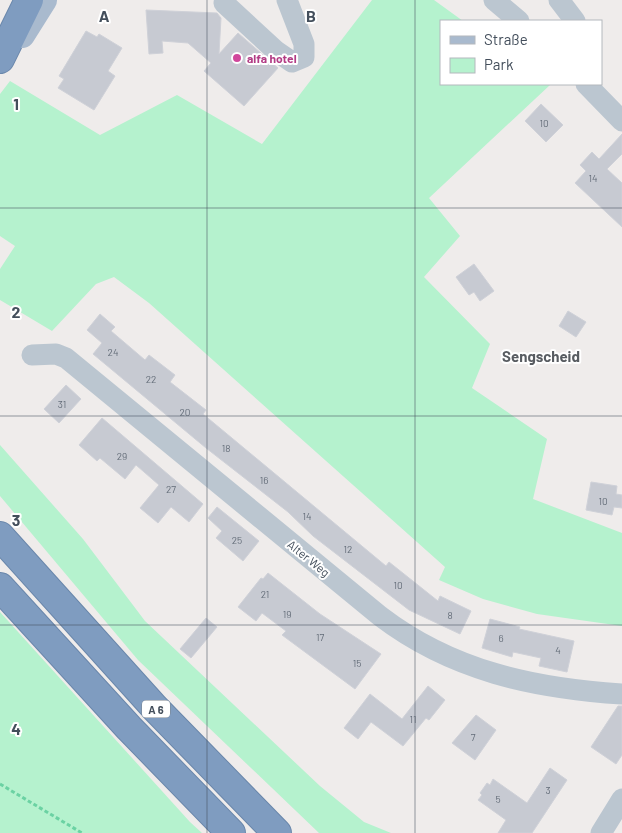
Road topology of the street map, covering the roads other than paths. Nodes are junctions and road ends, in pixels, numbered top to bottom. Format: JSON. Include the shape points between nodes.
{"nodes":[{"id":1,"x":21,"y":0,"type":"edge"},
{"id":2,"x":29,"y":0,"type":"edge"},
{"id":3,"x":44,"y":0,"type":"edge"},
{"id":4,"x":287,"y":0,"type":"edge"},
{"id":5,"x":494,"y":0,"type":"edge"},
{"id":6,"x":559,"y":0,"type":"edge"},
{"id":7,"x":224,"y":3,"type":"dead end"},
{"id":8,"x":518,"y":20,"type":"edge"},
{"id":9,"x":574,"y":20,"type":"edge"},
{"id":10,"x":0,"y":34,"type":"edge"},
{"id":11,"x":0,"y":58,"type":"edge"},
{"id":12,"x":0,"y":64,"type":"edge"},
{"id":13,"x":590,"y":85,"type":"edge"},
{"id":14,"x":622,"y":120,"type":"edge"},
{"id":15,"x":32,"y":356,"type":"dead end"},
{"id":16,"x":0,"y":536,"type":"edge"},
{"id":17,"x":0,"y":587,"type":"edge"},
{"id":18,"x":622,"y":694,"type":"edge"},
{"id":19,"x":622,"y":799,"type":"edge"},
{"id":20,"x":231,"y":833,"type":"edge"},
{"id":21,"x":277,"y":833,"type":"edge"},
{"id":22,"x":601,"y":833,"type":"edge"}],
"edges":[{"from":1,"to":10,"type":"main road"},
{"from":2,"to":11,"type":"highway"},
{"from":3,"to":12,"type":"main road"},
{"from":4,"to":7,"type":"street","via":[[304,44],[304,57],[292,62]]},
{"from":5,"to":8,"type":"street"},
{"from":6,"to":9,"type":"street"},
{"from":13,"to":14,"type":"street"},
{"from":15,"to":18,"type":"street","name":"Alter Weg","via":[[56,354],[66,358],[372,610],[419,643],[463,664],[496,675]]},
{"from":16,"to":21,"type":"highway","number":"A 6","via":[[155,708]]},
{"from":17,"to":20,"type":"highway","number":"A 6"},
{"from":19,"to":22,"type":"street"}]}
